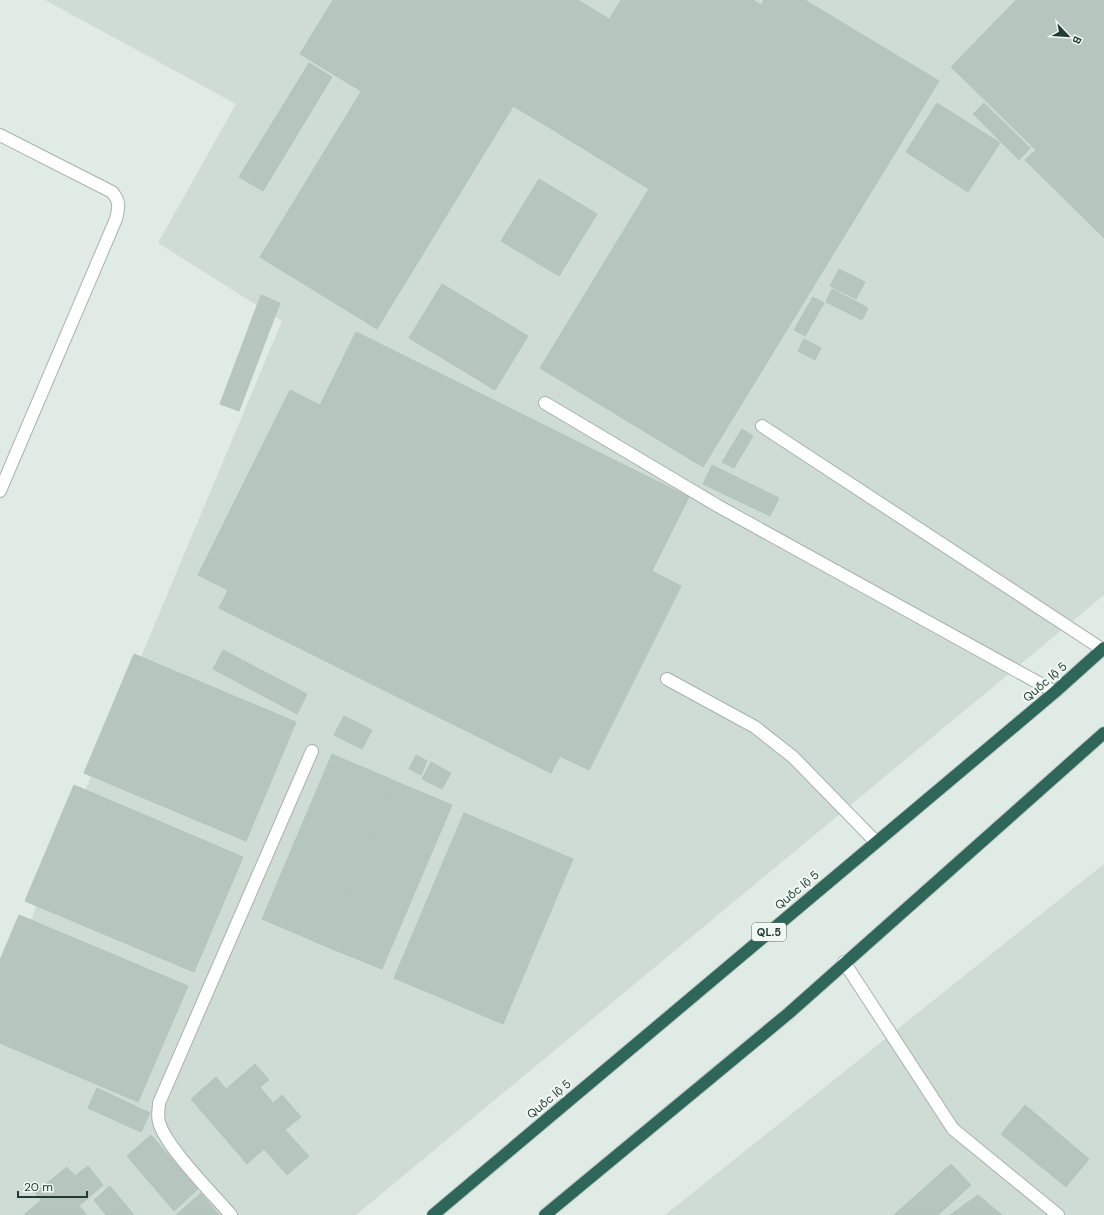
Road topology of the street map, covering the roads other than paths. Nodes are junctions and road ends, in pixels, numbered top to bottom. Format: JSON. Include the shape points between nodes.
{"nodes":[{"id":1,"x":0,"y":135,"type":"edge"},
{"id":2,"x":545,"y":403,"type":"dead end"},
{"id":3,"x":762,"y":426,"type":"dead end"},
{"id":4,"x":0,"y":491,"type":"edge"},
{"id":5,"x":1103,"y":648,"type":"edge"},
{"id":6,"x":667,"y":679,"type":"dead end"},
{"id":7,"x":1055,"y":692,"type":"junction"},
{"id":8,"x":1104,"y":733,"type":"edge"},
{"id":9,"x":312,"y":752,"type":"dead end"},
{"id":10,"x":876,"y":842,"type":"junction"},
{"id":11,"x":844,"y":962,"type":"junction"},
{"id":12,"x":230,"y":1215,"type":"edge"},
{"id":13,"x":433,"y":1215,"type":"edge"},
{"id":14,"x":545,"y":1215,"type":"edge"},
{"id":15,"x":1058,"y":1215,"type":"edge"}],
"edges":[{"from":1,"to":4,"type":"street","via":[[112,192],[118,198],[119,206],[116,219]]},
{"from":2,"to":7,"type":"street","via":[[718,506]]},
{"from":3,"to":5,"type":"street"},
{"from":5,"to":7,"type":"highway","name":"Quốc lộ 5","number":"QL.5"},
{"from":6,"to":10,"type":"street","via":[[755,727],[793,757]]},
{"from":7,"to":10,"type":"highway","name":"Quốc lộ 5","number":"QL.5"},
{"from":8,"to":11,"type":"highway"},
{"from":9,"to":12,"type":"street","via":[[159,1103],[159,1121],[166,1136],[177,1153]]},
{"from":10,"to":13,"type":"highway","name":"Quốc lộ 5","number":"QL.5"},
{"from":11,"to":14,"type":"highway","via":[[789,1013]]},
{"from":11,"to":15,"type":"street","via":[[953,1129]]}]}
